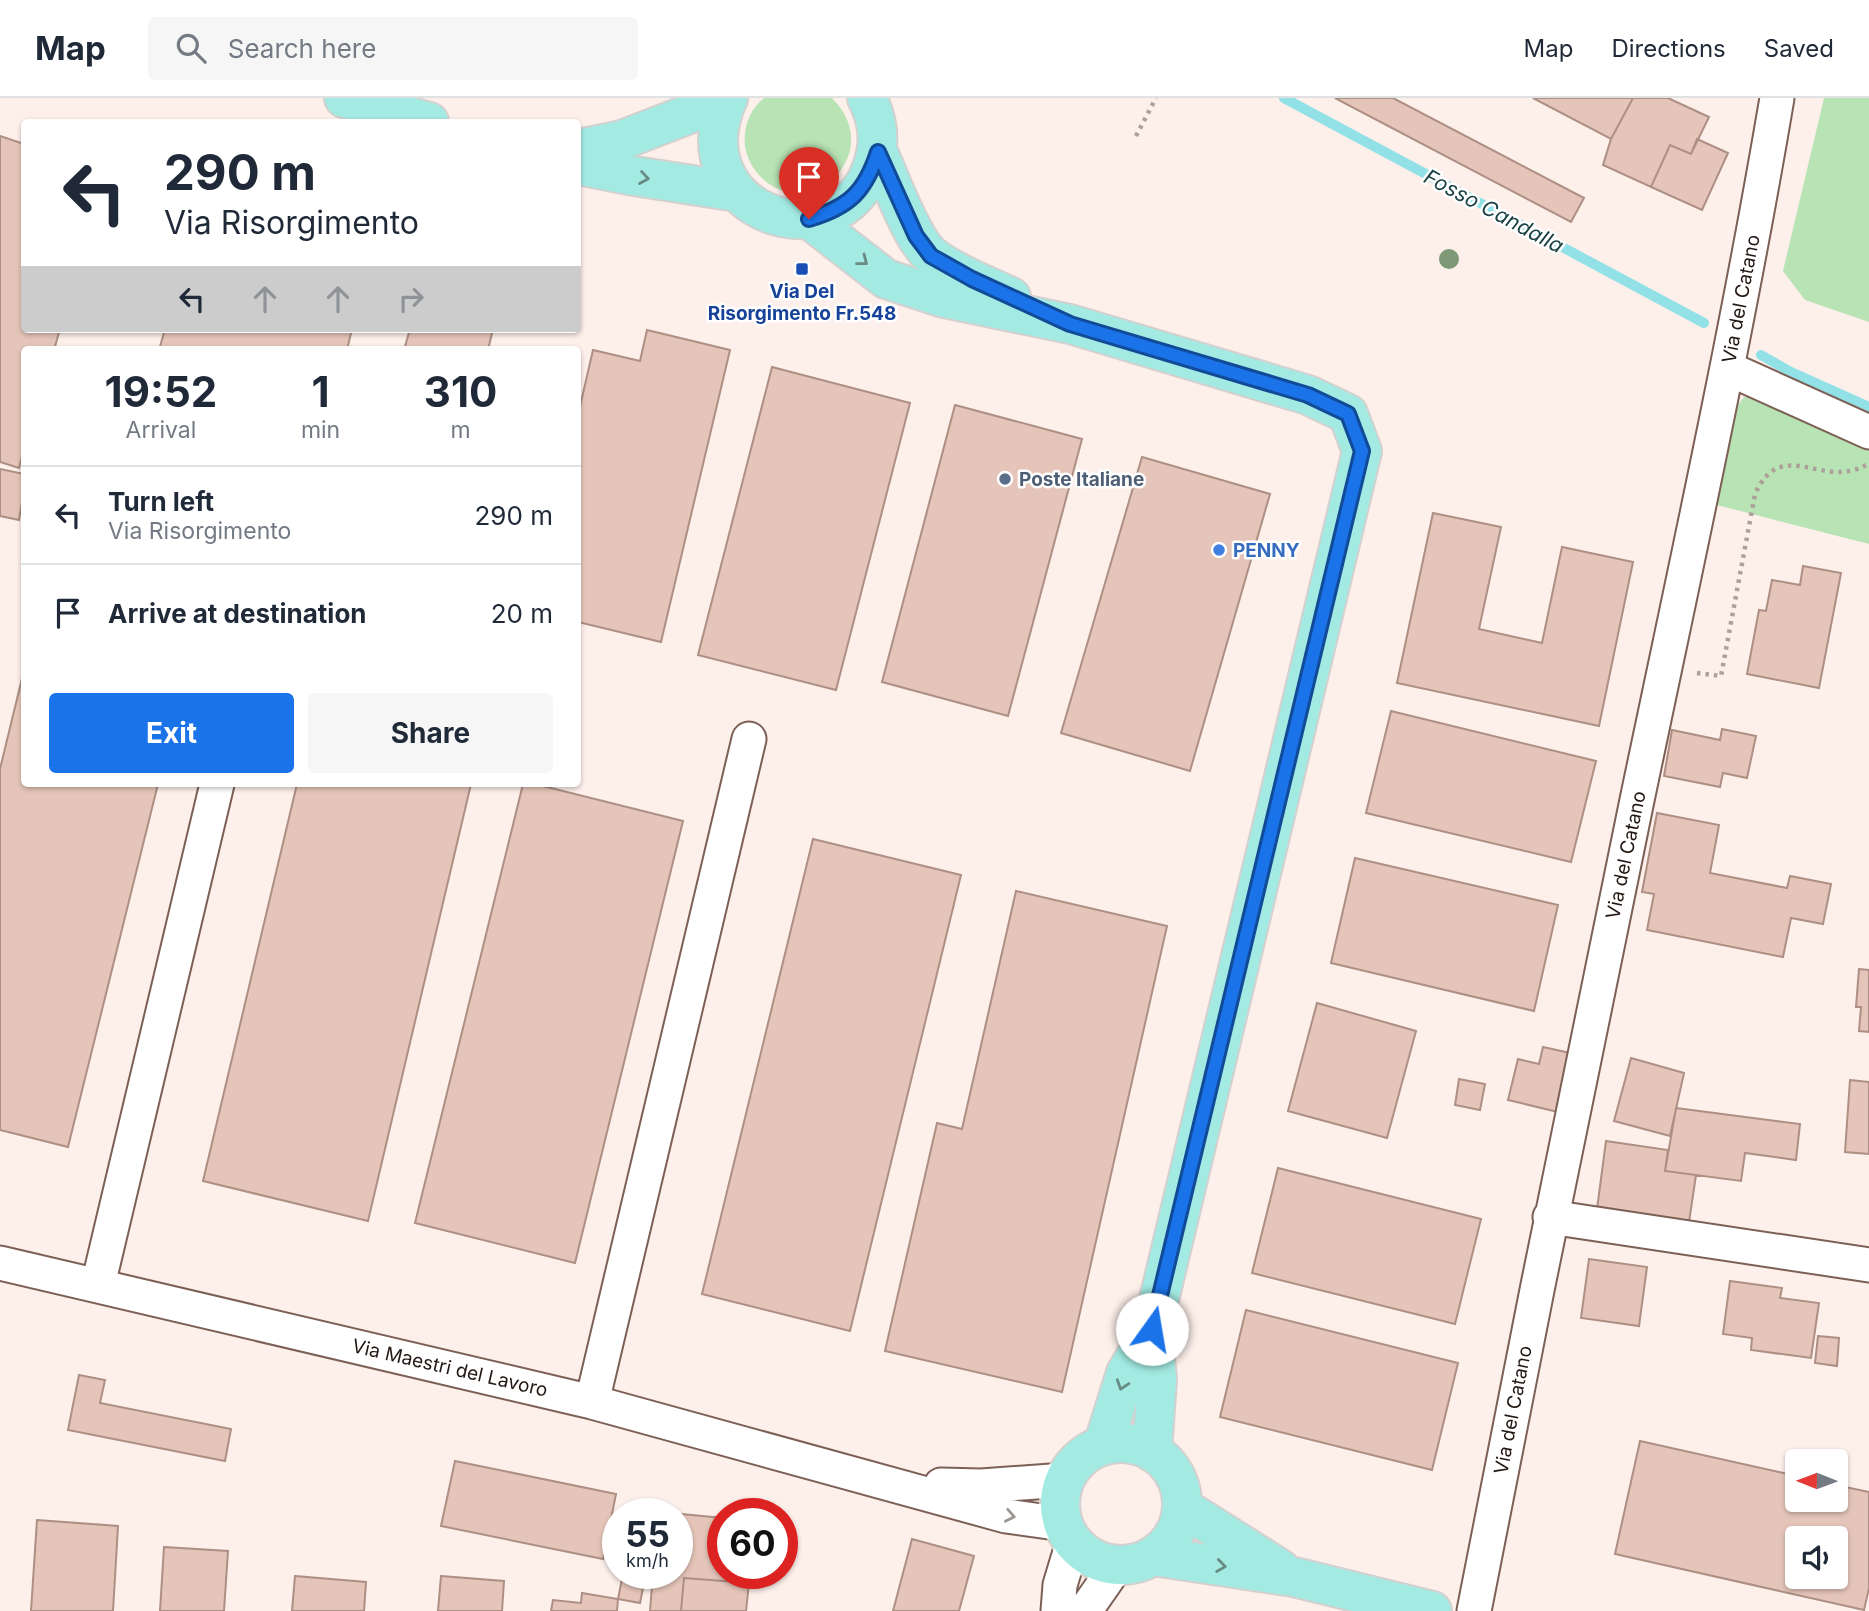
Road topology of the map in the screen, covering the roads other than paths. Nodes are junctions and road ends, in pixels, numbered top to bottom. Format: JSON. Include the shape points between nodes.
{"nodes":[{"id":1,"x":344,"y":98,"type":"edge"},
{"id":2,"x":728,"y":98,"type":"edge"},
{"id":3,"x":867,"y":98,"type":"edge"},
{"id":4,"x":1777,"y":98,"type":"edge"},
{"id":5,"x":418,"y":119,"type":"edge"},
{"id":6,"x":581,"y":148,"type":"edge"},
{"id":7,"x":878,"y":152,"type":"junction"},
{"id":8,"x":581,"y":166,"type":"edge"},
{"id":9,"x":737,"y":192,"type":"junction"},
{"id":10,"x":809,"y":219,"type":"junction"},
{"id":11,"x":1070,"y":324,"type":"junction"},
{"id":12,"x":1727,"y":368,"type":"junction"},
{"id":13,"x":1869,"y":432,"type":"edge"},
{"id":14,"x":749,"y":739,"type":"dead end"},
{"id":15,"x":216,"y":787,"type":"edge"},
{"id":16,"x":1550,"y":1217,"type":"junction"},
{"id":17,"x":0,"y":1263,"type":"edge"},
{"id":18,"x":1869,"y":1265,"type":"edge"},
{"id":19,"x":97,"y":1285,"type":"junction"},
{"id":20,"x":1152,"y":1329,"type":"junction"},
{"id":21,"x":592,"y":1402,"type":"junction"},
{"id":22,"x":1102,"y":1446,"type":"junction"},
{"id":23,"x":1152,"y":1452,"type":"junction"},
{"id":24,"x":1065,"y":1480,"type":"junction"},
{"id":25,"x":897,"y":1485,"type":"junction"},
{"id":26,"x":1182,"y":1507,"type":"junction"},
{"id":27,"x":1068,"y":1533,"type":"junction"},
{"id":28,"x":1153,"y":1556,"type":"junction"},
{"id":29,"x":1117,"y":1565,"type":"junction"},
{"id":30,"x":1294,"y":1577,"type":"junction"},
{"id":31,"x":1058,"y":1611,"type":"edge"},
{"id":32,"x":1085,"y":1611,"type":"edge"},
{"id":33,"x":1432,"y":1611,"type":"edge"},
{"id":34,"x":1474,"y":1611,"type":"edge"}],
"edges":[{"from":1,"to":5,"type":"main road"},
{"from":2,"to":6,"type":"main road","via":[[622,140]]},
{"from":2,"to":9,"type":"main road","via":[[717,137],[719,157]]},
{"from":3,"to":7,"type":"main road","via":[[879,131]]},
{"from":4,"to":12,"type":"street","name":"Via del Catano"},
{"from":7,"to":10,"type":"main road","via":[[870,177],[854,197],[833,212]]},
{"from":7,"to":11,"type":"main road","via":[[916,236],[931,256]]},
{"from":8,"to":9,"type":"main road","one_way":true},
{"from":9,"to":10,"type":"main road","via":[[770,215]]},
{"from":10,"to":11,"type":"main road","one_way":true,"via":[[886,279],[944,298]]},
{"from":11,"to":20,"type":"main road","via":[[1308,395],[1348,414],[1362,451]]},
{"from":12,"to":13,"type":"street"},
{"from":12,"to":16,"type":"street","name":"Via del Catano"},
{"from":14,"to":21,"type":"street"},
{"from":15,"to":19,"type":"street"},
{"from":16,"to":18,"type":"street"},
{"from":16,"to":34,"type":"street","name":"Via del Catano"},
{"from":17,"to":19,"type":"street","name":"Via Maestri del Lavoro"},
{"from":19,"to":21,"type":"street","name":"Via Maestri del Lavoro"},
{"from":20,"to":22,"type":"main road","one_way":true,"via":[[1126,1373]]},
{"from":20,"to":23,"type":"main road","via":[[1157,1379]]},
{"from":21,"to":25,"type":"street","name":"Via Maestri del Lavoro"},
{"from":22,"to":23,"type":"main road","via":[[1128,1444]]},
{"from":22,"to":24,"type":"main road","via":[[1080,1460]]},
{"from":23,"to":26,"type":"main road","via":[[1175,1475]]},
{"from":24,"to":25,"type":"street","name":"Via Maestri del Lavoro"},
{"from":24,"to":27,"type":"main road","via":[[1061,1495]]},
{"from":25,"to":27,"type":"street","name":"Via Maestri del Lavoro","one_way":true},
{"from":26,"to":28,"type":"main road","via":[[1168,1543]]},
{"from":26,"to":30,"type":"main road"},
{"from":27,"to":29,"type":"main road","name":"Via Maestri del Lavoro","via":[[1085,1554]]},
{"from":27,"to":31,"type":"street"},
{"from":28,"to":29,"type":"main road","via":[[1136,1564]]},
{"from":28,"to":30,"type":"main road","one_way":true},
{"from":29,"to":32,"type":"street"},
{"from":30,"to":33,"type":"main road"}]}
